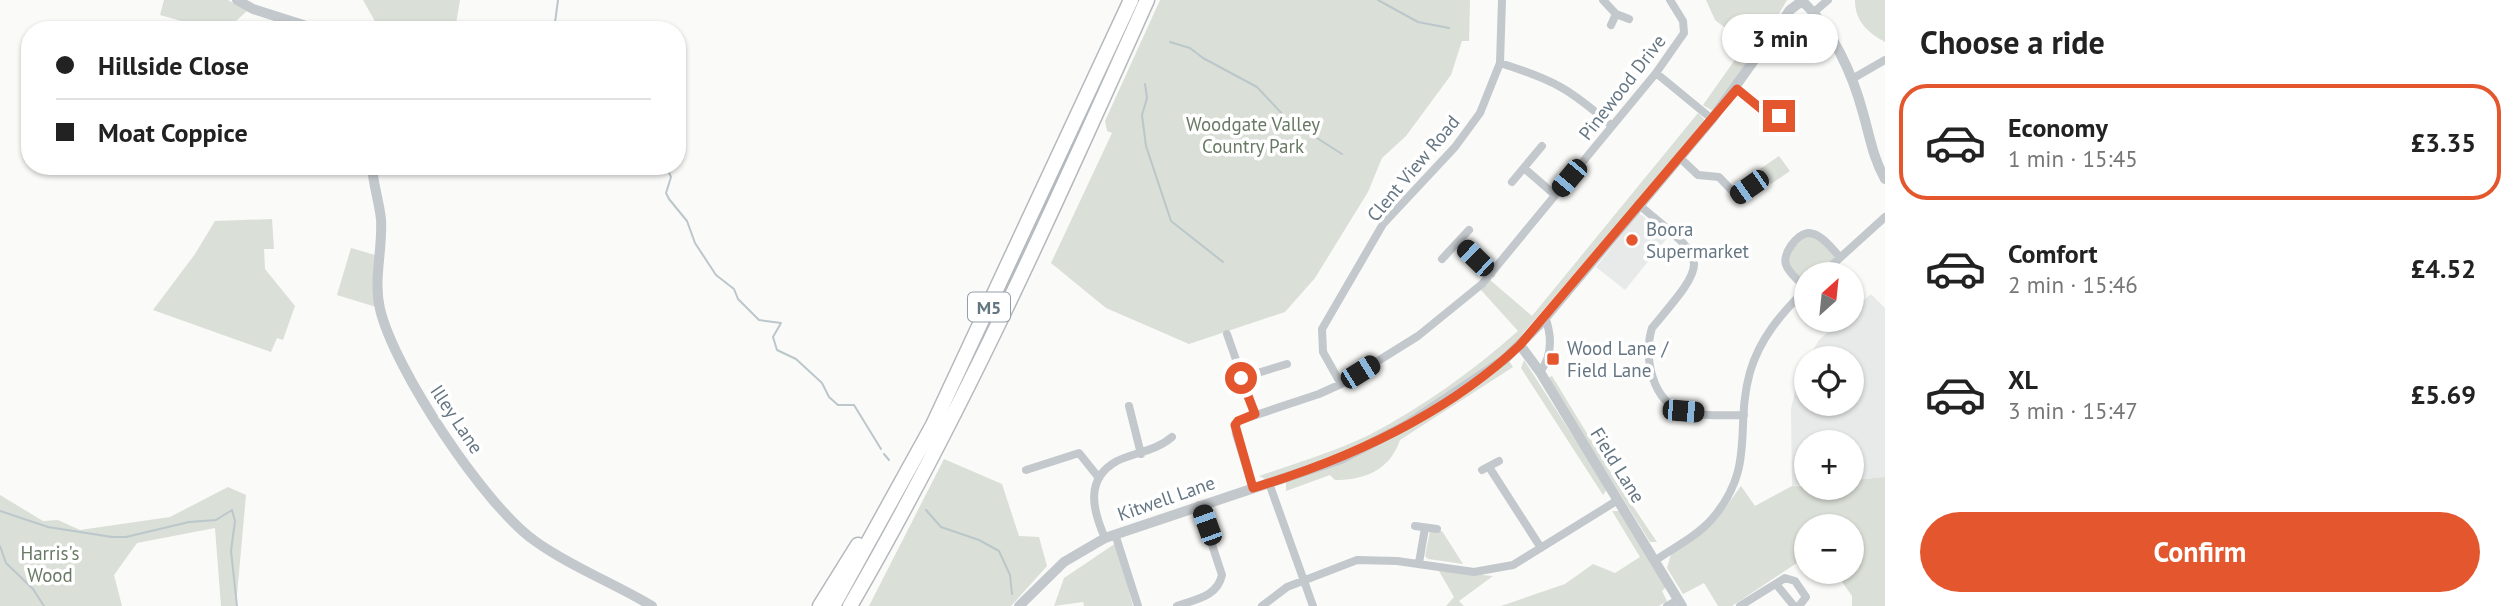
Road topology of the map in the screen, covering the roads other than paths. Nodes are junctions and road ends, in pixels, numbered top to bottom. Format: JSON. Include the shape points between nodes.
{"nodes":[{"id":1,"x":237,"y":0,"type":"edge"},
{"id":2,"x":1131,"y":0,"type":"edge"},
{"id":3,"x":1147,"y":0,"type":"edge"},
{"id":4,"x":1502,"y":0,"type":"edge"},
{"id":5,"x":1603,"y":0,"type":"edge"},
{"id":6,"x":1670,"y":0,"type":"edge"},
{"id":7,"x":1802,"y":0,"type":"edge"},
{"id":8,"x":1828,"y":0,"type":"edge"},
{"id":9,"x":1814,"y":12,"type":"junction"},
{"id":10,"x":1616,"y":14,"type":"junction"},
{"id":11,"x":1629,"y":19,"type":"dead end"},
{"id":12,"x":291,"y":21,"type":"edge"},
{"id":13,"x":1611,"y":25,"type":"dead end"},
{"id":14,"x":1500,"y":63,"type":"junction"},
{"id":15,"x":1883,"y":64,"type":"edge"},
{"id":16,"x":1656,"y":73,"type":"junction"},
{"id":17,"x":1852,"y":79,"type":"junction"},
{"id":18,"x":1737,"y":89,"type":"junction"},
{"id":19,"x":1713,"y":119,"type":"junction"},
{"id":20,"x":1776,"y":122,"type":"dead end"},
{"id":21,"x":1612,"y":126,"type":"junction"},
{"id":22,"x":1542,"y":146,"type":"dead end"},
{"id":23,"x":1680,"y":158,"type":"junction"},
{"id":24,"x":1524,"y":168,"type":"junction"},
{"id":25,"x":373,"y":175,"type":"edge"},
{"id":26,"x":1761,"y":179,"type":"dead end"},
{"id":27,"x":1885,"y":180,"type":"edge"},
{"id":28,"x":1512,"y":182,"type":"dead end"},
{"id":29,"x":1555,"y":195,"type":"junction"},
{"id":30,"x":1638,"y":204,"type":"junction"},
{"id":31,"x":1885,"y":217,"type":"edge"},
{"id":32,"x":1469,"y":230,"type":"dead end"},
{"id":33,"x":1459,"y":242,"type":"junction"},
{"id":34,"x":1840,"y":257,"type":"junction"},
{"id":35,"x":1442,"y":259,"type":"dead end"},
{"id":36,"x":1835,"y":262,"type":"edge"},
{"id":37,"x":1794,"y":273,"type":"edge"},
{"id":38,"x":1491,"y":274,"type":"junction"},
{"id":39,"x":1794,"y":301,"type":"edge"},
{"id":40,"x":1545,"y":317,"type":"junction"},
{"id":41,"x":1227,"y":334,"type":"dead end"},
{"id":42,"x":1520,"y":345,"type":"junction"},
{"id":43,"x":1287,"y":364,"type":"dead end"},
{"id":44,"x":1540,"y":372,"type":"junction"},
{"id":45,"x":1241,"y":378,"type":"junction"},
{"id":46,"x":1341,"y":384,"type":"junction"},
{"id":47,"x":1129,"y":406,"type":"dead end"},
{"id":48,"x":1255,"y":414,"type":"junction"},
{"id":49,"x":1744,"y":415,"type":"junction"},
{"id":50,"x":1172,"y":437,"type":"dead end"},
{"id":51,"x":923,"y":442,"type":"junction"},
{"id":52,"x":1141,"y":454,"type":"junction"},
{"id":53,"x":1499,"y":461,"type":"dead end"},
{"id":54,"x":1026,"y":470,"type":"dead end"},
{"id":55,"x":1099,"y":478,"type":"junction"},
{"id":56,"x":1269,"y":483,"type":"junction"},
{"id":57,"x":1253,"y":488,"type":"junction"},
{"id":58,"x":911,"y":500,"type":"junction"},
{"id":59,"x":1618,"y":500,"type":"junction"},
{"id":60,"x":1199,"y":505,"type":"junction"},
{"id":61,"x":1415,"y":526,"type":"dead end"},
{"id":62,"x":1425,"y":528,"type":"junction"},
{"id":63,"x":1437,"y":529,"type":"dead end"},
{"id":64,"x":1110,"y":536,"type":"junction"},
{"id":65,"x":1541,"y":548,"type":"junction"},
{"id":66,"x":1656,"y":560,"type":"junction"},
{"id":67,"x":1419,"y":563,"type":"junction"},
{"id":68,"x":1303,"y":581,"type":"junction"},
{"id":69,"x":1776,"y":584,"type":"junction"},
{"id":70,"x":1680,"y":603,"type":"edge"},
{"id":71,"x":652,"y":606,"type":"edge"},
{"id":72,"x":820,"y":606,"type":"edge"},
{"id":73,"x":833,"y":606,"type":"edge"},
{"id":74,"x":850,"y":606,"type":"edge"},
{"id":75,"x":860,"y":606,"type":"edge"},
{"id":76,"x":1019,"y":606,"type":"edge"},
{"id":77,"x":1138,"y":606,"type":"edge"},
{"id":78,"x":1177,"y":606,"type":"edge"},
{"id":79,"x":1262,"y":606,"type":"edge"},
{"id":80,"x":1313,"y":606,"type":"edge"},
{"id":81,"x":1667,"y":606,"type":"edge"},
{"id":82,"x":1740,"y":606,"type":"edge"},
{"id":83,"x":1797,"y":606,"type":"edge"}],
"edges":[{"from":1,"to":12,"type":"street"},
{"from":2,"to":51,"type":"highway","number":"M5"},
{"from":3,"to":58,"type":"highway","number":"M5","via":[[973,378]]},
{"from":4,"to":14,"type":"street","name":"Clent View Road"},
{"from":5,"to":10,"type":"street"},
{"from":6,"to":16,"type":"street","name":"Pinewood Drive","via":[[1683,21],[1684,33]]},
{"from":7,"to":9,"type":"street"},
{"from":7,"to":18,"type":"street","name":"Kitwell Lane","via":[[1790,10]]},
{"from":8,"to":9,"type":"street"},
{"from":9,"to":17,"type":"street"},
{"from":10,"to":11,"type":"street"},
{"from":10,"to":13,"type":"street"},
{"from":14,"to":21,"type":"street","via":[[1544,77],[1574,93]]},
{"from":14,"to":46,"type":"street","name":"Clent View Road","via":[[1480,113],[1455,147],[1383,224],[1322,328],[1323,352]]},
{"from":15,"to":17,"type":"street"},
{"from":16,"to":19,"type":"street"},
{"from":16,"to":21,"type":"street","name":"Pinewood Drive"},
{"from":17,"to":27,"type":"street","via":[[1873,157]]},
{"from":18,"to":19,"type":"street","name":"Kitwell Lane"},
{"from":18,"to":20,"type":"street"},
{"from":19,"to":23,"type":"street","name":"Kitwell Lane"},
{"from":21,"to":29,"type":"street","name":"Pinewood Drive"},
{"from":22,"to":24,"type":"street"},
{"from":23,"to":26,"type":"street","via":[[1698,175],[1719,177],[1737,196]]},
{"from":23,"to":30,"type":"street","name":"Kitwell Lane"},
{"from":24,"to":28,"type":"street"},
{"from":24,"to":29,"type":"street"},
{"from":25,"to":71,"type":"street","name":"Illey Lane","via":[[381,221],[378,296],[385,328],[403,369],[487,494],[514,523],[557,555]]},
{"from":29,"to":38,"type":"street","name":"Pinewood Drive"},
{"from":30,"to":40,"type":"street","name":"Kitwell Lane"},
{"from":30,"to":49,"type":"street","via":[[1695,255],[1693,277],[1649,337],[1649,362],[1658,390],[1668,403],[1683,411]]},
{"from":31,"to":34,"type":"street"},
{"from":32,"to":33,"type":"street"},
{"from":33,"to":35,"type":"street"},
{"from":33,"to":38,"type":"street"},
{"from":34,"to":36,"type":"street"},
{"from":34,"to":37,"type":"street","via":[[1821,237],[1808,233],[1788,250],[1784,260]]},
{"from":38,"to":46,"type":"street","name":"Pinewood Drive","via":[[1418,336]]},
{"from":39,"to":49,"type":"street","via":[[1761,345],[1750,374]]},
{"from":40,"to":42,"type":"street","name":"Kitwell Lane"},
{"from":40,"to":44,"type":"street","via":[[1550,331],[1549,355]]},
{"from":41,"to":45,"type":"street"},
{"from":42,"to":44,"type":"street","name":"Field Lane"},
{"from":42,"to":56,"type":"street","name":"Kitwell Lane","via":[[1451,397],[1375,443]]},
{"from":43,"to":45,"type":"street"},
{"from":44,"to":59,"type":"street","name":"Field Lane"},
{"from":45,"to":48,"type":"street"},
{"from":46,"to":48,"type":"street","name":"Pinewood Drive"},
{"from":47,"to":52,"type":"street"},
{"from":48,"to":57,"type":"street","name":"Pinewood Drive","via":[[1235,425]]},
{"from":49,"to":66,"type":"street","via":[[1741,466],[1725,502],[1699,532]]},
{"from":50,"to":52,"type":"street"},
{"from":51,"to":72,"type":"highway"},
{"from":51,"to":73,"type":"highway","number":"M5"},
{"from":52,"to":55,"type":"street","via":[[1116,462]]},
{"from":53,"to":65,"type":"street","via":[[1485,468]]},
{"from":54,"to":55,"type":"street","via":[[1079,453]]},
{"from":55,"to":64,"type":"street","via":[[1092,505]]},
{"from":56,"to":57,"type":"street","name":"Kitwell Lane"},
{"from":56,"to":68,"type":"street"},
{"from":57,"to":60,"type":"street","name":"Kitwell Lane"},
{"from":58,"to":74,"type":"highway","number":"M5"},
{"from":58,"to":75,"type":"highway"},
{"from":59,"to":65,"type":"street"},
{"from":59,"to":66,"type":"street","name":"Field Lane"},
{"from":60,"to":64,"type":"street","name":"Kitwell Lane"},
{"from":60,"to":78,"type":"street","via":[[1222,575],[1215,591]]},
{"from":61,"to":62,"type":"street"},
{"from":62,"to":63,"type":"street"},
{"from":62,"to":67,"type":"street"},
{"from":64,"to":76,"type":"street","name":"Kitwell Lane","via":[[1064,562]]},
{"from":64,"to":77,"type":"street"},
{"from":65,"to":67,"type":"street","via":[[1513,565],[1491,571]]},
{"from":66,"to":70,"type":"street","name":"Field Lane"},
{"from":67,"to":68,"type":"street","via":[[1357,560]]},
{"from":68,"to":79,"type":"street","via":[[1273,595]]},
{"from":68,"to":80,"type":"street"},
{"from":69,"to":82,"type":"street"},
{"from":69,"to":83,"type":"street"},
{"from":69,"to":83,"type":"street","via":[[1785,578],[1795,581],[1806,597]]},
{"from":70,"to":81,"type":"street"}]}
